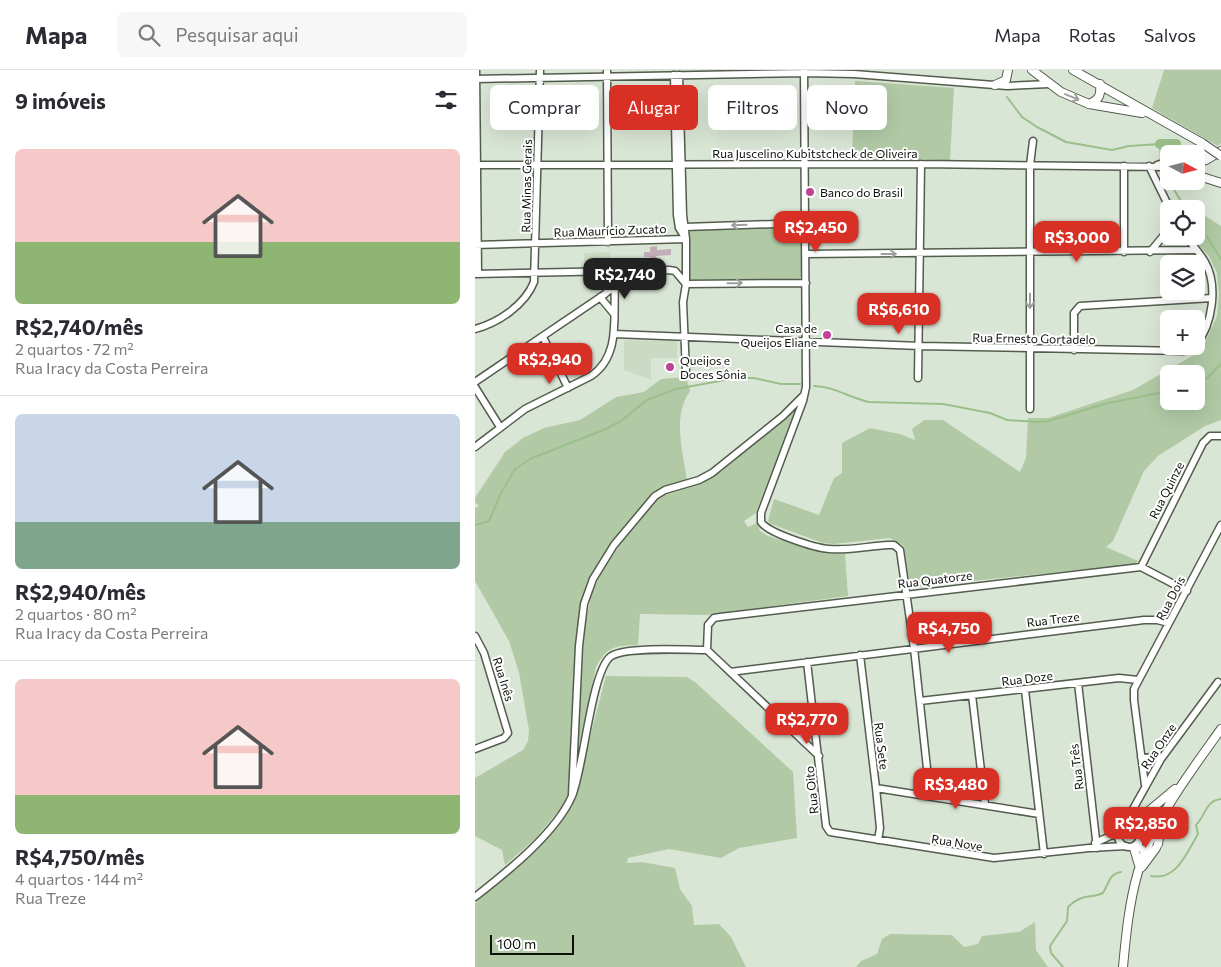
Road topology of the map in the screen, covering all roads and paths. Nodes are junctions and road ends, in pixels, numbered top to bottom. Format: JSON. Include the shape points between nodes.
{"nodes":[{"id":1,"x":477,"y":70,"type":"edge"},
{"id":2,"x":540,"y":70,"type":"edge"},
{"id":3,"x":1008,"y":70,"type":"edge"},
{"id":4,"x":1032,"y":70,"type":"edge"},
{"id":5,"x":1073,"y":70,"type":"edge"},
{"id":6,"x":698,"y":72,"type":"edge"},
{"id":7,"x":804,"y":72,"type":"edge"},
{"id":8,"x":607,"y":73,"type":"edge"},
{"id":9,"x":655,"y":73,"type":"edge"},
{"id":10,"x":677,"y":75,"type":"junction"},
{"id":11,"x":540,"y":78,"type":"junction"},
{"id":12,"x":476,"y":79,"type":"edge"},
{"id":13,"x":1049,"y":84,"type":"junction"},
{"id":14,"x":1099,"y":84,"type":"junction"},
{"id":15,"x":995,"y":85,"type":"junction"},
{"id":16,"x":1089,"y":104,"type":"junction"},
{"id":17,"x":1152,"y":116,"type":"junction"},
{"id":18,"x":1033,"y":141,"type":"dead end"},
{"id":19,"x":1219,"y":154,"type":"edge"},
{"id":20,"x":1205,"y":155,"type":"edge"},
{"id":21,"x":1205,"y":159,"type":"edge"},
{"id":22,"x":1160,"y":163,"type":"edge"},
{"id":23,"x":608,"y":164,"type":"junction"},
{"id":24,"x":679,"y":164,"type":"junction"},
{"id":25,"x":921,"y":164,"type":"junction"},
{"id":26,"x":539,"y":165,"type":"junction"},
{"id":27,"x":805,"y":165,"type":"junction"},
{"id":28,"x":1030,"y":165,"type":"junction"},
{"id":29,"x":476,"y":166,"type":"edge"},
{"id":30,"x":1124,"y":166,"type":"junction"},
{"id":31,"x":1152,"y":166,"type":"junction"},
{"id":32,"x":1160,"y":166,"type":"edge"},
{"id":33,"x":1205,"y":178,"type":"edge"},
{"id":34,"x":1221,"y":183,"type":"edge"},
{"id":35,"x":1166,"y":200,"type":"edge"},
{"id":36,"x":805,"y":223,"type":"junction"},
{"id":37,"x":685,"y":227,"type":"junction"},
{"id":38,"x":686,"y":239,"type":"junction"},
{"id":39,"x":1160,"y":240,"type":"edge"},
{"id":40,"x":608,"y":242,"type":"junction"},
{"id":41,"x":536,"y":244,"type":"junction"},
{"id":42,"x":476,"y":245,"type":"edge"},
{"id":43,"x":1192,"y":245,"type":"edge"},
{"id":44,"x":1195,"y":250,"type":"junction"},
{"id":45,"x":1124,"y":252,"type":"junction"},
{"id":46,"x":1150,"y":252,"type":"junction"},
{"id":47,"x":921,"y":253,"type":"junction"},
{"id":48,"x":1030,"y":253,"type":"junction"},
{"id":49,"x":805,"y":254,"type":"junction"},
{"id":50,"x":632,"y":270,"type":"junction"},
{"id":51,"x":536,"y":273,"type":"junction"},
{"id":52,"x":477,"y":274,"type":"edge"},
{"id":53,"x":805,"y":282,"type":"junction"},
{"id":54,"x":686,"y":284,"type":"junction"},
{"id":55,"x":615,"y":286,"type":"junction"},
{"id":56,"x":600,"y":297,"type":"junction"},
{"id":57,"x":1212,"y":298,"type":"junction"},
{"id":58,"x":614,"y":314,"type":"junction"},
{"id":59,"x":1205,"y":328,"type":"edge"},
{"id":60,"x":475,"y":329,"type":"edge"},
{"id":61,"x":614,"y":334,"type":"junction"},
{"id":62,"x":543,"y":337,"type":"junction"},
{"id":63,"x":684,"y":337,"type":"junction"},
{"id":64,"x":806,"y":342,"type":"junction"},
{"id":65,"x":920,"y":346,"type":"junction"},
{"id":66,"x":1031,"y":350,"type":"junction"},
{"id":67,"x":1074,"y":350,"type":"junction"},
{"id":68,"x":1160,"y":351,"type":"edge"},
{"id":69,"x":686,"y":372,"type":"dead end"},
{"id":70,"x":918,"y":378,"type":"dead end"},
{"id":71,"x":475,"y":382,"type":"edge"},
{"id":72,"x":475,"y":387,"type":"edge"},
{"id":73,"x":568,"y":388,"type":"junction"},
{"id":74,"x":805,"y":394,"type":"junction"},
{"id":75,"x":1031,"y":409,"type":"dead end"},
{"id":76,"x":500,"y":427,"type":"junction"},
{"id":77,"x":1221,"y":436,"type":"edge"},
{"id":78,"x":475,"y":447,"type":"edge"},
{"id":79,"x":1221,"y":525,"type":"edge"},
{"id":80,"x":1141,"y":567,"type":"junction"},
{"id":81,"x":1187,"y":591,"type":"junction"},
{"id":82,"x":907,"y":594,"type":"junction"},
{"id":83,"x":1169,"y":623,"type":"junction"},
{"id":84,"x":475,"y":636,"type":"edge"},
{"id":85,"x":914,"y":648,"type":"junction"},
{"id":86,"x":707,"y":650,"type":"junction"},
{"id":87,"x":860,"y":655,"type":"junction"},
{"id":88,"x":807,"y":662,"type":"junction"},
{"id":89,"x":730,"y":672,"type":"junction"},
{"id":90,"x":1138,"y":680,"type":"junction"},
{"id":91,"x":1218,"y":682,"type":"dead end"},
{"id":92,"x":1078,"y":683,"type":"junction"},
{"id":93,"x":1025,"y":690,"type":"junction"},
{"id":94,"x":972,"y":695,"type":"junction"},
{"id":95,"x":920,"y":701,"type":"junction"},
{"id":96,"x":816,"y":729,"type":"junction"},
{"id":97,"x":1220,"y":731,"type":"edge"},
{"id":98,"x":798,"y":736,"type":"junction"},
{"id":99,"x":475,"y":749,"type":"edge"},
{"id":100,"x":819,"y":756,"type":"junction"},
{"id":101,"x":1141,"y":757,"type":"junction"},
{"id":102,"x":1161,"y":758,"type":"junction"},
{"id":103,"x":1184,"y":781,"type":"junction"},
{"id":104,"x":1145,"y":786,"type":"junction"},
{"id":105,"x":876,"y":788,"type":"junction"},
{"id":106,"x":572,"y":795,"type":"junction"},
{"id":107,"x":930,"y":796,"type":"junction"},
{"id":108,"x":985,"y":804,"type":"junction"},
{"id":109,"x":1039,"y":814,"type":"junction"},
{"id":110,"x":1162,"y":818,"type":"junction"},
{"id":111,"x":827,"y":826,"type":"joint"},
{"id":112,"x":1135,"y":827,"type":"junction"},
{"id":113,"x":1121,"y":829,"type":"junction"},
{"id":114,"x":1149,"y":834,"type":"junction"},
{"id":115,"x":1139,"y":839,"type":"junction"},
{"id":116,"x":878,"y":840,"type":"junction"},
{"id":117,"x":1097,"y":845,"type":"junction"},
{"id":118,"x":1157,"y":846,"type":"junction"},
{"id":119,"x":1136,"y":848,"type":"junction"},
{"id":120,"x":1044,"y":854,"type":"junction"},
{"id":121,"x":1139,"y":870,"type":"junction"},
{"id":122,"x":475,"y":897,"type":"edge"},
{"id":123,"x":1123,"y":967,"type":"edge"}],
"edges":[{"from":1,"to":12,"type":"street"},
{"from":2,"to":11,"type":"street","name":"Rua Minas Gerais"},
{"from":3,"to":15,"type":"main road","via":[[1006,80]]},
{"from":4,"to":13,"type":"main road"},
{"from":5,"to":14,"type":"main road"},
{"from":6,"to":7,"type":"street"},
{"from":6,"to":10,"type":"street"},
{"from":7,"to":15,"type":"street"},
{"from":7,"to":27,"type":"street"},
{"from":8,"to":9,"type":"street"},
{"from":8,"to":11,"type":"street"},
{"from":8,"to":23,"type":"street"},
{"from":9,"to":10,"type":"street"},
{"from":10,"to":24,"type":"street"},
{"from":11,"to":12,"type":"street"},
{"from":11,"to":26,"type":"street","name":"Rua Minas Gerais"},
{"from":12,"to":29,"type":"street"},
{"from":13,"to":15,"type":"street"},
{"from":13,"to":16,"type":"main road","one_way":true},
{"from":14,"to":16,"type":"main road","via":[[1100,96]]},
{"from":14,"to":17,"type":"main road"},
{"from":16,"to":17,"type":"main road"},
{"from":17,"to":19,"type":"main road","bridge":true},
{"from":18,"to":28,"type":"street"},
{"from":19,"to":20,"type":"main road"},
{"from":19,"to":21,"type":"main road"},
{"from":22,"to":31,"type":"street","name":"Rua Juscelino Kubitstcheck de Oliveira"},
{"from":23,"to":24,"type":"street","name":"Rua Juscelino Kubitstcheck de Oliveira"},
{"from":23,"to":26,"type":"street","name":"Rua Juscelino Kubitstcheck de Oliveira"},
{"from":23,"to":40,"type":"street"},
{"from":24,"to":27,"type":"street","name":"Rua Juscelino Kubitstcheck de Oliveira"},
{"from":24,"to":37,"type":"street"},
{"from":24,"to":38,"type":"street","via":[[677,222]]},
{"from":25,"to":27,"type":"street","name":"Rua Juscelino Kubitstcheck de Oliveira"},
{"from":25,"to":28,"type":"street","name":"Rua Juscelino Kubitstcheck de Oliveira"},
{"from":25,"to":47,"type":"street"},
{"from":26,"to":29,"type":"street","name":"Rua Juscelino Kubitstcheck de Oliveira"},
{"from":26,"to":41,"type":"street","name":"Rua Minas Gerais"},
{"from":27,"to":36,"type":"street"},
{"from":28,"to":30,"type":"street","name":"Rua Juscelino Kubitstcheck de Oliveira"},
{"from":28,"to":48,"type":"street"},
{"from":29,"to":42,"type":"street"},
{"from":30,"to":31,"type":"street","name":"Rua Juscelino Kubitstcheck de Oliveira"},
{"from":30,"to":45,"type":"street"},
{"from":31,"to":32,"type":"street","name":"Rua Juscelino Kubitstcheck de Oliveira"},
{"from":31,"to":35,"type":"street"},
{"from":33,"to":34,"type":"main road"},
{"from":36,"to":37,"type":"street","one_way":true},
{"from":36,"to":49,"type":"street"},
{"from":37,"to":38,"type":"street"},
{"from":38,"to":40,"type":"street","name":"Rua Maurício Zucato"},
{"from":38,"to":54,"type":"street"},
{"from":39,"to":46,"type":"street"},
{"from":40,"to":41,"type":"street","name":"Rua Maurício Zucato"},
{"from":41,"to":42,"type":"street","name":"Rua Maurício Zucato"},
{"from":41,"to":51,"type":"street","name":"Rua Minas Gerais"},
{"from":42,"to":52,"type":"street"},
{"from":43,"to":44,"type":"street"},
{"from":44,"to":46,"type":"street"},
{"from":44,"to":57,"type":"street","via":[[1209,271]]},
{"from":45,"to":46,"type":"street"},
{"from":45,"to":48,"type":"street"},
{"from":47,"to":48,"type":"street"},
{"from":49,"to":47,"type":"street","one_way":true},
{"from":47,"to":65,"type":"street"},
{"from":48,"to":66,"type":"street","one_way":true},
{"from":49,"to":53,"type":"street"},
{"from":50,"to":51,"type":"street"},
{"from":50,"to":54,"type":"street","via":[[672,270]]},
{"from":50,"to":55,"type":"street"},
{"from":51,"to":52,"type":"street"},
{"from":51,"to":60,"type":"street","via":[[533,286],[514,308],[496,321]]},
{"from":54,"to":53,"type":"street","one_way":true},
{"from":53,"to":64,"type":"street"},
{"from":54,"to":63,"type":"street"},
{"from":55,"to":56,"type":"street"},
{"from":55,"to":58,"type":"street"},
{"from":56,"to":58,"type":"street"},
{"from":56,"to":62,"type":"street"},
{"from":57,"to":59,"type":"street"},
{"from":57,"to":67,"type":"street","via":[[1080,306],[1074,313]]},
{"from":58,"to":61,"type":"street"},
{"from":61,"to":63,"type":"street","name":"Rua Ernesto Gortadelo"},
{"from":61,"to":73,"type":"street","via":[[609,355],[601,369]]},
{"from":62,"to":71,"type":"street"},
{"from":62,"to":73,"type":"street"},
{"from":63,"to":64,"type":"street","name":"Rua Ernesto Gortadelo"},
{"from":63,"to":69,"type":"street"},
{"from":64,"to":65,"type":"street","name":"Rua Ernesto Gortadelo"},
{"from":64,"to":74,"type":"street"},
{"from":65,"to":66,"type":"street","name":"Rua Ernesto Gortadelo"},
{"from":65,"to":70,"type":"street"},
{"from":66,"to":67,"type":"street","name":"Rua Ernesto Gortadelo"},
{"from":66,"to":75,"type":"street"},
{"from":67,"to":68,"type":"street","name":"Rua Ernesto Gortadelo"},
{"from":72,"to":76,"type":"street"},
{"from":73,"to":76,"type":"street","via":[[525,409]]},
{"from":74,"to":82,"type":"street","via":[[761,513],[761,522],[768,529],[824,548],[897,546],[902,556]]},
{"from":74,"to":106,"type":"street","via":[[783,416],[712,473],[655,496],[614,545],[593,579],[584,604],[579,646]]},
{"from":76,"to":78,"type":"street"},
{"from":77,"to":80,"type":"street","name":"Rua Quinze","via":[[1210,436],[1203,443]]},
{"from":79,"to":81,"type":"street","name":"Rua Dois"},
{"from":80,"to":81,"type":"street"},
{"from":80,"to":82,"type":"street","name":"Rua Quatorze"},
{"from":81,"to":83,"type":"street","name":"Rua Dois"},
{"from":82,"to":85,"type":"street"},
{"from":82,"to":86,"type":"street","name":"Rua Quatorze","via":[[714,618],[708,625]]},
{"from":83,"to":85,"type":"street","name":"Rua Treze","via":[[1144,620]]},
{"from":83,"to":90,"type":"street","name":"Rua Dois"},
{"from":84,"to":99,"type":"street","name":"Rua Inês","via":[[484,653],[508,730],[504,738]]},
{"from":85,"to":87,"type":"street","name":"Rua Treze"},
{"from":85,"to":95,"type":"street"},
{"from":86,"to":89,"type":"street"},
{"from":86,"to":106,"type":"street","via":[[624,651],[610,657],[597,687]]},
{"from":87,"to":88,"type":"street","name":"Rua Treze"},
{"from":87,"to":105,"type":"street","name":"Rua Sete"},
{"from":88,"to":89,"type":"street","name":"Rua Treze"},
{"from":88,"to":96,"type":"street","name":"Rua Oito"},
{"from":89,"to":98,"type":"street"},
{"from":90,"to":92,"type":"street","name":"Rua Doze","via":[[1119,678]]},
{"from":90,"to":101,"type":"street","name":"Rua Dois","via":[[1133,694]]},
{"from":91,"to":102,"type":"street","name":"Rua Onze"},
{"from":92,"to":93,"type":"street","name":"Rua Doze"},
{"from":92,"to":117,"type":"street","name":"Rua Três"},
{"from":93,"to":94,"type":"street","name":"Rua Doze"},
{"from":93,"to":109,"type":"street"},
{"from":94,"to":95,"type":"street","name":"Rua Doze"},
{"from":94,"to":108,"type":"street"},
{"from":95,"to":107,"type":"street"},
{"from":96,"to":98,"type":"street"},
{"from":96,"to":100,"type":"street","name":"Rua Oito"},
{"from":97,"to":103,"type":"main road"},
{"from":98,"to":100,"type":"street"},
{"from":100,"to":111,"type":"street","name":"Rua Oito"},
{"from":101,"to":102,"type":"street"},
{"from":101,"to":104,"type":"street","name":"Rua Dois"},
{"from":102,"to":104,"type":"street","name":"Rua Onze"},
{"from":103,"to":110,"type":"main road"},
{"from":103,"to":112,"type":"main road"},
{"from":104,"to":113,"type":"street","name":"Rua Onze"},
{"from":105,"to":107,"type":"street"},
{"from":105,"to":116,"type":"street","name":"Rua Sete"},
{"from":106,"to":122,"type":"street","via":[[563,811],[515,866]]},
{"from":107,"to":108,"type":"street"},
{"from":108,"to":109,"type":"street"},
{"from":109,"to":120,"type":"street"},
{"from":110,"to":114,"type":"main road"},
{"from":110,"to":118,"type":"main road"},
{"from":111,"to":116,"type":"street","name":"Rua Nove","via":[[833,833]]},
{"from":112,"to":113,"type":"street","name":"Rua Nove"},
{"from":112,"to":114,"type":"street"},
{"from":112,"to":115,"type":"street"},
{"from":113,"to":117,"type":"street","name":"Rua Nove"},
{"from":113,"to":119,"type":"street","via":[[1120,841]]},
{"from":114,"to":115,"type":"street"},
{"from":114,"to":118,"type":"street"},
{"from":114,"to":119,"type":"main road"},
{"from":115,"to":119,"type":"street"},
{"from":116,"to":120,"type":"street","name":"Rua Nove","via":[[989,858]]},
{"from":117,"to":119,"type":"street"},
{"from":117,"to":120,"type":"street","name":"Rua Nove"},
{"from":118,"to":119,"type":"street","via":[[1151,852]]},
{"from":118,"to":121,"type":"main road"},
{"from":119,"to":121,"type":"main road"},
{"from":119,"to":121,"type":"main road"},
{"from":121,"to":123,"type":"main road","via":[[1128,920]]}]}
